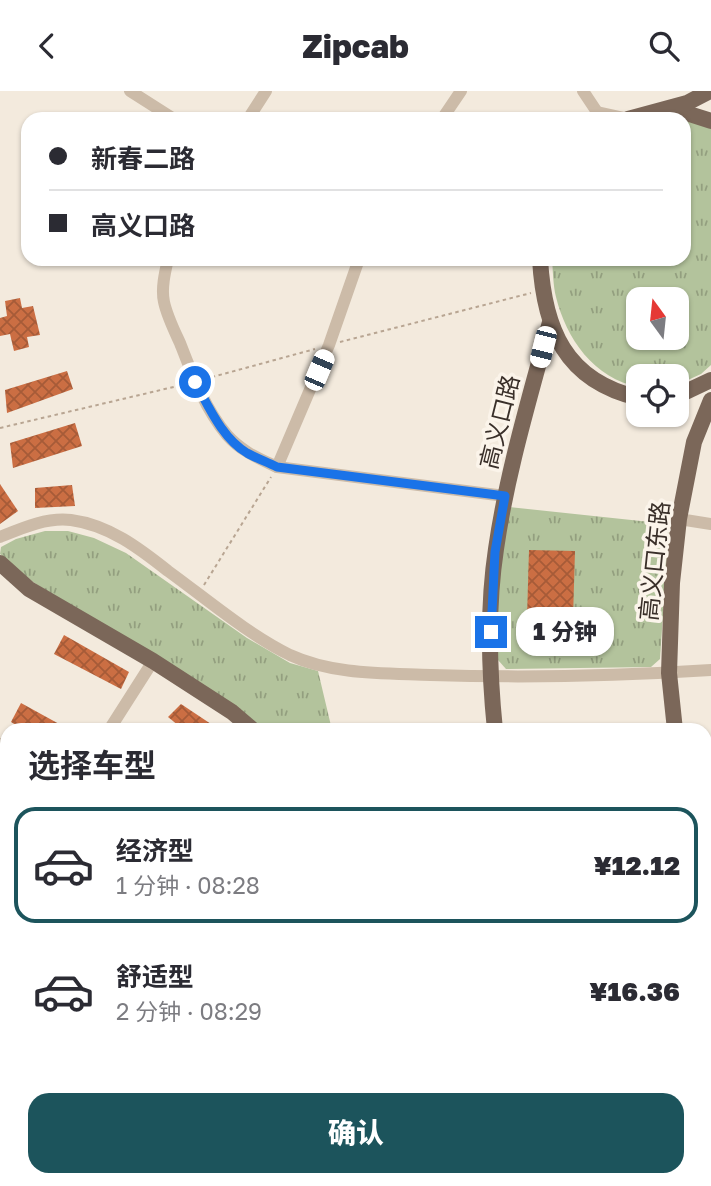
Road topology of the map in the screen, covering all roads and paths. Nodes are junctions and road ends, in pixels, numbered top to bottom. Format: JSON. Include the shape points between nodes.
{"nodes":[{"id":1,"x":130,"y":91,"type":"edge"},
{"id":2,"x":266,"y":91,"type":"edge"},
{"id":3,"x":461,"y":91,"type":"edge"},
{"id":4,"x":583,"y":91,"type":"edge"},
{"id":5,"x":710,"y":91,"type":"edge"},
{"id":6,"x":649,"y":111,"type":"joint"},
{"id":7,"x":163,"y":112,"type":"edge"},
{"id":8,"x":252,"y":112,"type":"edge"},
{"id":9,"x":447,"y":112,"type":"edge"},
{"id":10,"x":595,"y":112,"type":"edge"},
{"id":11,"x":683,"y":112,"type":"edge"},
{"id":12,"x":691,"y":115,"type":"edge"},
{"id":13,"x":711,"y":121,"type":"edge"},
{"id":14,"x":166,"y":266,"type":"edge"},
{"id":15,"x":357,"y":266,"type":"edge"},
{"id":16,"x":540,"y":266,"type":"edge"},
{"id":17,"x":541,"y":290,"type":"junction"},
{"id":18,"x":550,"y":322,"type":"junction"},
{"id":19,"x":329,"y":345,"type":"junction"},
{"id":20,"x":711,"y":380,"type":"edge"},
{"id":21,"x":195,"y":382,"type":"junction"},
{"id":22,"x":689,"y":390,"type":"edge"},
{"id":23,"x":626,"y":394,"type":"edge"},
{"id":24,"x":711,"y":400,"type":"edge"},
{"id":25,"x":0,"y":428,"type":"edge"},
{"id":26,"x":277,"y":467,"type":"junction"},
{"id":27,"x":505,"y":496,"type":"junction"},
{"id":28,"x":679,"y":519,"type":"junction"},
{"id":29,"x":711,"y":524,"type":"edge"},
{"id":30,"x":0,"y":537,"type":"edge"},
{"id":31,"x":0,"y":563,"type":"edge"},
{"id":32,"x":0,"y":573,"type":"edge"},
{"id":33,"x":199,"y":594,"type":"junction"},
{"id":34,"x":150,"y":665,"type":"junction"},
{"id":35,"x":711,"y":670,"type":"edge"},
{"id":36,"x":668,"y":673,"type":"junction"},
{"id":37,"x":491,"y":677,"type":"junction"},
{"id":38,"x":113,"y":723,"type":"edge"},
{"id":39,"x":229,"y":723,"type":"edge"},
{"id":40,"x":245,"y":723,"type":"edge"},
{"id":41,"x":494,"y":723,"type":"edge"},
{"id":42,"x":674,"y":723,"type":"edge"}],
"edges":[{"from":1,"to":7,"type":"street"},
{"from":2,"to":8,"type":"street"},
{"from":3,"to":9,"type":"street"},
{"from":4,"to":10,"type":"street"},
{"from":5,"to":6,"type":"main road","via":[[687,103]]},
{"from":6,"to":11,"type":"main road"},
{"from":12,"to":13,"type":"main road"},
{"from":14,"to":21,"type":"street","via":[[163,300]]},
{"from":15,"to":19,"type":"street"},
{"from":16,"to":17,"type":"main road"},
{"from":17,"to":18,"type":"main road"},
{"from":17,"to":19,"type":"path"},
{"from":18,"to":23,"type":"main road","via":[[580,369],[598,385]]},
{"from":18,"to":27,"type":"main road","name":"高义口路"},
{"from":19,"to":21,"type":"path"},
{"from":19,"to":26,"type":"street"},
{"from":20,"to":22,"type":"main road"},
{"from":21,"to":25,"type":"path"},
{"from":21,"to":26,"type":"street","via":[[226,434],[245,452]]},
{"from":24,"to":28,"type":"main road","name":"高义口东路","via":[[694,442]]},
{"from":26,"to":27,"type":"street"},
{"from":26,"to":33,"type":"path"},
{"from":27,"to":37,"type":"main road","name":"高义口路","via":[[495,552]]},
{"from":28,"to":29,"type":"street"},
{"from":28,"to":36,"type":"main road","name":"高义口东路"},
{"from":30,"to":33,"type":"street","via":[[43,522],[69,520],[99,526],[133,544]]},
{"from":31,"to":34,"type":"main road","via":[[29,589]]},
{"from":32,"to":34,"type":"main road","via":[[50,613]]},
{"from":33,"to":37,"type":"street","via":[[260,637],[325,666],[374,673]]},
{"from":34,"to":38,"type":"street"},
{"from":34,"to":39,"type":"main road"},
{"from":34,"to":40,"type":"main road"},
{"from":35,"to":36,"type":"street"},
{"from":36,"to":37,"type":"street"},
{"from":36,"to":42,"type":"main road","name":"高义口东路"},
{"from":37,"to":41,"type":"main road","name":"高义口路"}]}
